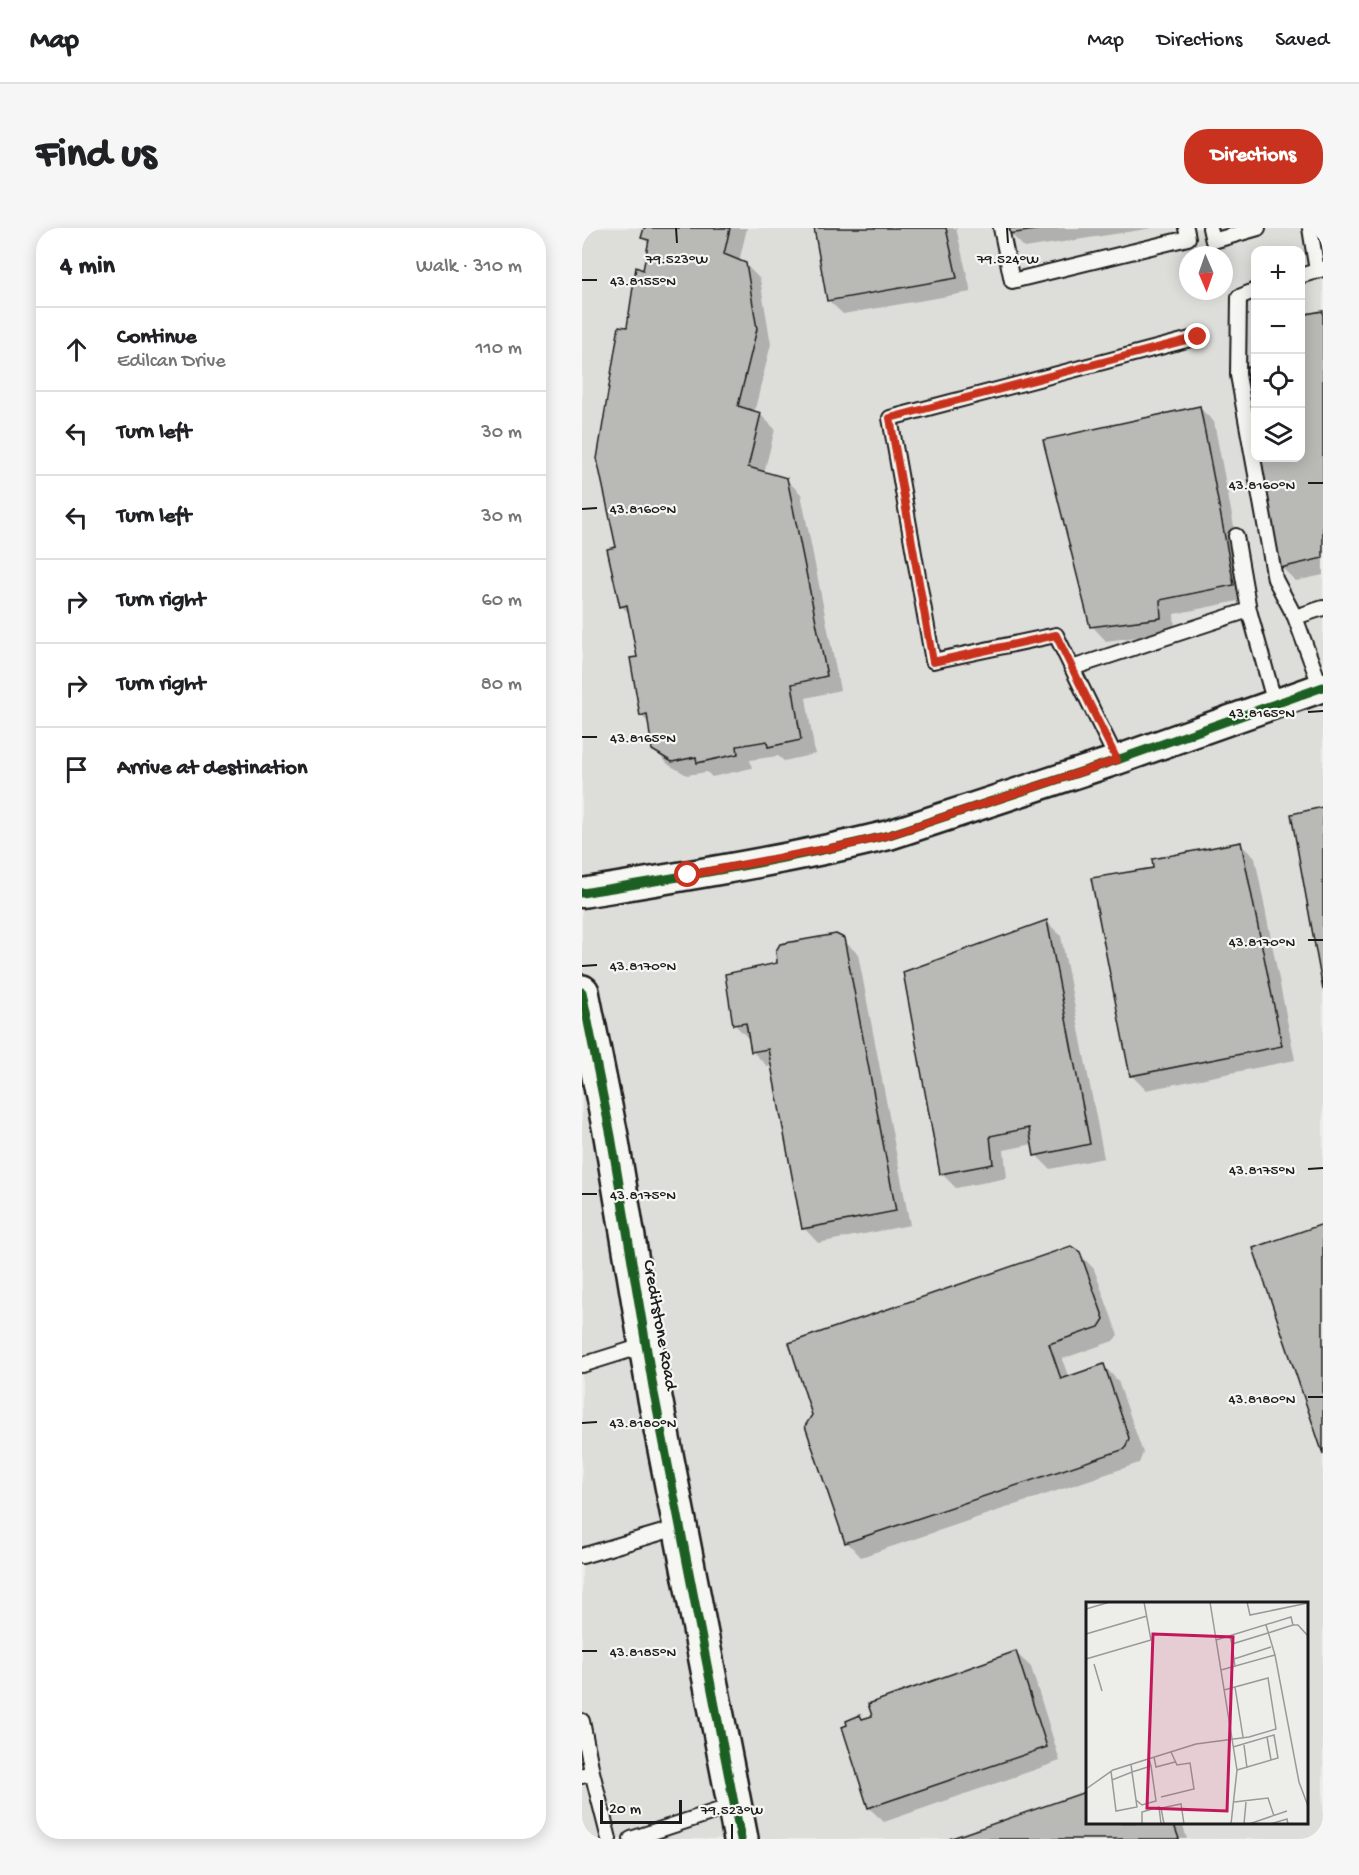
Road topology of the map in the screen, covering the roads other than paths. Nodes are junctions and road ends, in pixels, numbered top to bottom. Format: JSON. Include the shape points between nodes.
{"nodes":[{"id":1,"x":1001,"y":228,"type":"edge"},
{"id":2,"x":1186,"y":228,"type":"edge"},
{"id":3,"x":1210,"y":228,"type":"edge"},
{"id":4,"x":1258,"y":228,"type":"edge"},
{"id":5,"x":1310,"y":228,"type":"edge"},
{"id":6,"x":1320,"y":270,"type":"edge"},
{"id":7,"x":1305,"y":274,"type":"edge"},
{"id":8,"x":1251,"y":292,"type":"edge"},
{"id":9,"x":1198,"y":337,"type":"dead end"},
{"id":10,"x":1236,"y":536,"type":"dead end"},
{"id":11,"x":1323,"y":608,"type":"edge"},
{"id":12,"x":1249,"y":610,"type":"junction"},
{"id":13,"x":1295,"y":617,"type":"junction"},
{"id":14,"x":1072,"y":669,"type":"junction"},
{"id":15,"x":1322,"y":688,"type":"edge"},
{"id":16,"x":1275,"y":704,"type":"junction"},
{"id":17,"x":1117,"y":760,"type":"junction"},
{"id":18,"x":582,"y":893,"type":"edge"},
{"id":19,"x":582,"y":992,"type":"edge"},
{"id":20,"x":646,"y":1345,"type":"junction"},
{"id":21,"x":582,"y":1365,"type":"edge"},
{"id":22,"x":680,"y":1527,"type":"junction"},
{"id":23,"x":582,"y":1556,"type":"edge"},
{"id":24,"x":582,"y":1721,"type":"edge"},
{"id":25,"x":587,"y":1774,"type":"edge"},
{"id":26,"x":735,"y":1805,"type":"junction"},
{"id":27,"x":609,"y":1839,"type":"edge"},
{"id":28,"x":631,"y":1839,"type":"edge"},
{"id":29,"x":741,"y":1839,"type":"edge"}],
"edges":[{"from":1,"to":2,"type":"lane","via":[[1012,281],[1188,238]]},
{"from":3,"to":4,"type":"lane","via":[[1213,241]]},
{"from":5,"to":6,"type":"lane"},
{"from":6,"to":7,"type":"lane"},
{"from":8,"to":13,"type":"lane","via":[[1239,297],[1238,375],[1275,579]]},
{"from":9,"to":14,"type":"lane","via":[[890,418],[933,662],[1056,635]]},
{"from":10,"to":12,"type":"lane"},
{"from":11,"to":13,"type":"lane"},
{"from":12,"to":14,"type":"lane"},
{"from":12,"to":16,"type":"lane"},
{"from":13,"to":15,"type":"lane"},
{"from":14,"to":17,"type":"lane"},
{"from":15,"to":16,"type":"street"},
{"from":16,"to":17,"type":"street"},
{"from":17,"to":18,"type":"street","via":[[889,835]]},
{"from":19,"to":20,"type":"street","name":"Creditstone Road"},
{"from":20,"to":21,"type":"lane"},
{"from":20,"to":22,"type":"street","name":"Creditstone Road"},
{"from":22,"to":23,"type":"lane"},
{"from":22,"to":26,"type":"street","name":"Creditstone Road"},
{"from":24,"to":25,"type":"lane"},
{"from":25,"to":27,"type":"lane"},
{"from":26,"to":28,"type":"lane"},
{"from":26,"to":29,"type":"street","name":"Creditstone Road"}]}
